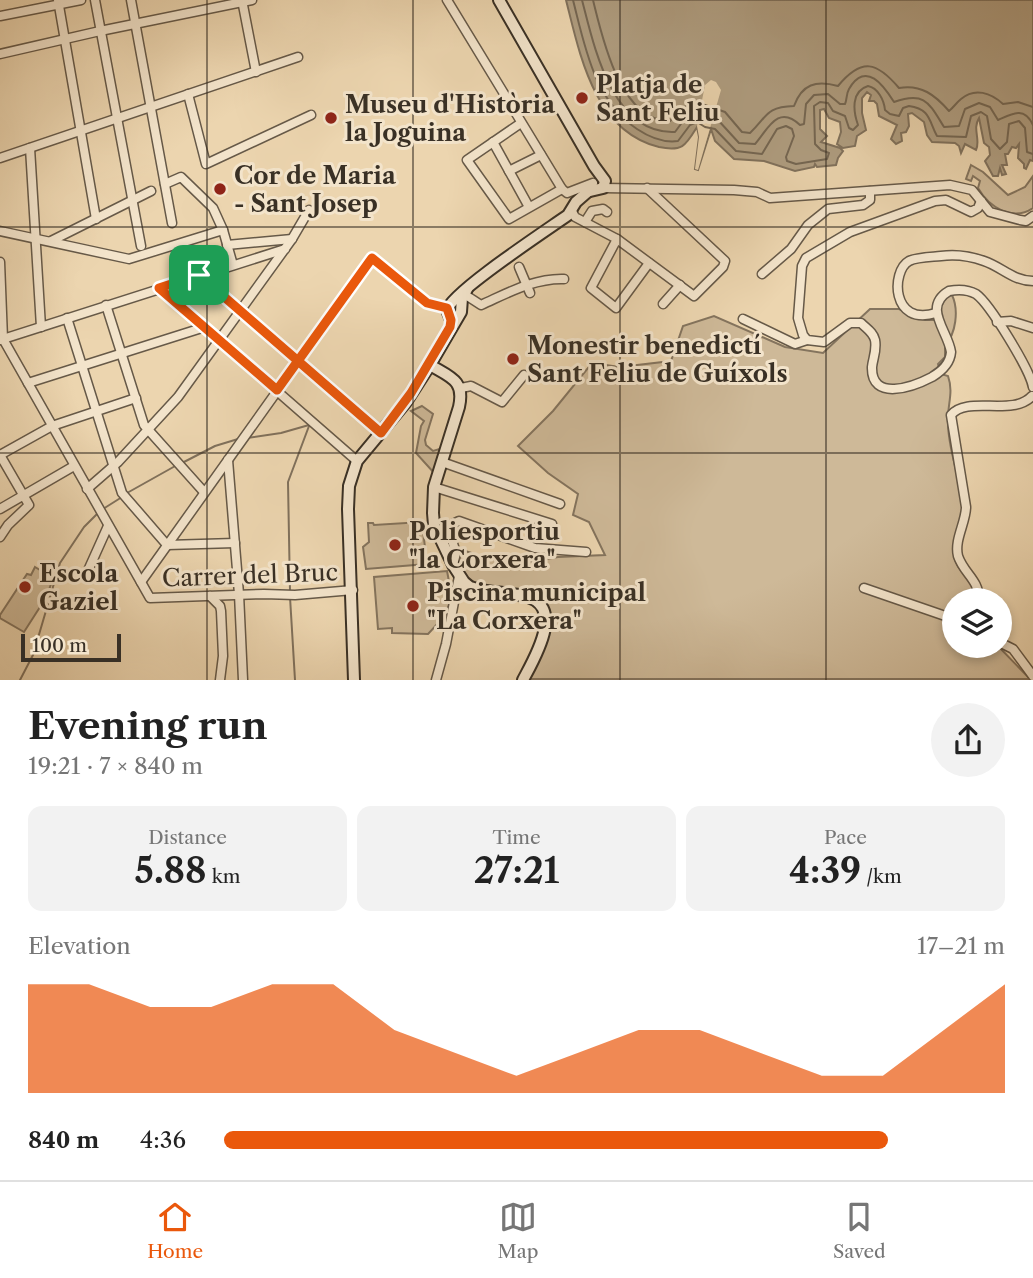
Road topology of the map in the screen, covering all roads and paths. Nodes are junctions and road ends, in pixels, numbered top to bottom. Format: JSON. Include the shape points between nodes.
{"nodes":[{"id":1,"x":81,"y":0,"type":"edge"},
{"id":2,"x":95,"y":0,"type":"edge"},
{"id":3,"x":131,"y":0,"type":"edge"},
{"id":4,"x":252,"y":0,"type":"edge"},
{"id":5,"x":447,"y":0,"type":"edge"},
{"id":6,"x":499,"y":0,"type":"edge"},
{"id":7,"x":242,"y":1,"type":"edge"},
{"id":8,"x":58,"y":2,"type":"edge"},
{"id":9,"x":207,"y":5,"type":"edge"},
{"id":10,"x":0,"y":16,"type":"edge"},
{"id":11,"x":135,"y":24,"type":"junction"},
{"id":12,"x":100,"y":31,"type":"junction"},
{"id":13,"x":64,"y":40,"type":"junction"},
{"id":14,"x":0,"y":54,"type":"edge"},
{"id":15,"x":298,"y":57,"type":"dead end"},
{"id":16,"x":256,"y":72,"type":"junction"},
{"id":17,"x":188,"y":94,"type":"junction"},
{"id":18,"x":150,"y":107,"type":"junction"},
{"id":19,"x":311,"y":115,"type":"dead end"},
{"id":20,"x":116,"y":119,"type":"junction"},
{"id":21,"x":521,"y":123,"type":"junction"},
{"id":22,"x":81,"y":131,"type":"junction"},
{"id":23,"x":493,"y":142,"type":"junction"},
{"id":24,"x":30,"y":148,"type":"junction"},
{"id":25,"x":541,"y":155,"type":"junction"},
{"id":26,"x":0,"y":158,"type":"edge"},
{"id":27,"x":509,"y":171,"type":"junction"},
{"id":28,"x":599,"y":183,"type":"junction"},
{"id":29,"x":165,"y":184,"type":"junction"},
{"id":30,"x":647,"y":188,"type":"junction"},
{"id":31,"x":562,"y":189,"type":"junction"},
{"id":32,"x":151,"y":191,"type":"dead end"},
{"id":33,"x":870,"y":191,"type":"junction"},
{"id":34,"x":131,"y":201,"type":"junction"},
{"id":35,"x":981,"y":201,"type":"junction"},
{"id":36,"x":529,"y":207,"type":"junction"},
{"id":37,"x":309,"y":210,"type":"dead end"},
{"id":38,"x":572,"y":211,"type":"junction"},
{"id":39,"x":607,"y":212,"type":"dead end"},
{"id":40,"x":96,"y":219,"type":"junction"},
{"id":41,"x":1031,"y":220,"type":"edge"},
{"id":42,"x":585,"y":222,"type":"junction"},
{"id":43,"x":172,"y":223,"type":"dead end"},
{"id":44,"x":223,"y":230,"type":"junction"},
{"id":45,"x":0,"y":231,"type":"edge"},
{"id":46,"x":36,"y":237,"type":"junction"},
{"id":47,"x":292,"y":239,"type":"junction"},
{"id":48,"x":617,"y":239,"type":"junction"},
{"id":49,"x":51,"y":241,"type":"junction"},
{"id":50,"x":227,"y":244,"type":"junction"},
{"id":51,"x":141,"y":246,"type":"dead end"},
{"id":52,"x":285,"y":248,"type":"junction"},
{"id":53,"x":0,"y":262,"type":"edge"},
{"id":54,"x":649,"y":263,"type":"junction"},
{"id":55,"x":233,"y":265,"type":"junction"},
{"id":56,"x":519,"y":267,"type":"dead end"},
{"id":57,"x":762,"y":274,"type":"dead end"},
{"id":58,"x":199,"y":275,"type":"junction"},
{"id":59,"x":564,"y":279,"type":"dead end"},
{"id":60,"x":1033,"y":281,"type":"edge"},
{"id":61,"x":680,"y":285,"type":"junction"},
{"id":62,"x":159,"y":288,"type":"junction"},
{"id":63,"x":527,"y":289,"type":"junction"},
{"id":64,"x":466,"y":292,"type":"junction"},
{"id":65,"x":1,"y":299,"type":"edge"},
{"id":66,"x":663,"y":304,"type":"dead end"},
{"id":67,"x":106,"y":305,"type":"junction"},
{"id":68,"x":241,"y":310,"type":"junction"},
{"id":69,"x":453,"y":310,"type":"junction"},
{"id":70,"x":936,"y":313,"type":"junction"},
{"id":71,"x":67,"y":318,"type":"junction"},
{"id":72,"x":743,"y":319,"type":"dead end"},
{"id":73,"x":998,"y":322,"type":"junction"},
{"id":74,"x":41,"y":327,"type":"junction"},
{"id":75,"x":205,"y":327,"type":"junction"},
{"id":76,"x":1033,"y":328,"type":"edge"},
{"id":77,"x":1,"y":340,"type":"edge"},
{"id":78,"x":219,"y":340,"type":"junction"},
{"id":79,"x":807,"y":340,"type":"junction"},
{"id":80,"x":121,"y":354,"type":"junction"},
{"id":81,"x":299,"y":360,"type":"junction"},
{"id":82,"x":430,"y":365,"type":"junction"},
{"id":83,"x":83,"y":366,"type":"junction"},
{"id":84,"x":524,"y":375,"type":"dead end"},
{"id":85,"x":28,"y":383,"type":"junction"},
{"id":86,"x":461,"y":388,"type":"junction"},
{"id":87,"x":1033,"y":388,"type":"edge"},
{"id":88,"x":277,"y":390,"type":"junction"},
{"id":89,"x":1033,"y":396,"type":"edge"},
{"id":90,"x":136,"y":398,"type":"junction"},
{"id":91,"x":97,"y":411,"type":"junction"},
{"id":92,"x":52,"y":426,"type":"junction"},
{"id":93,"x":148,"y":430,"type":"junction"},
{"id":94,"x":381,"y":433,"type":"junction"},
{"id":95,"x":0,"y":455,"type":"edge"},
{"id":96,"x":228,"y":460,"type":"junction"},
{"id":97,"x":357,"y":461,"type":"junction"},
{"id":98,"x":442,"y":462,"type":"junction"},
{"id":99,"x":114,"y":465,"type":"junction"},
{"id":100,"x":75,"y":466,"type":"junction"},
{"id":101,"x":435,"y":487,"type":"junction"},
{"id":102,"x":88,"y":489,"type":"junction"},
{"id":103,"x":204,"y":492,"type":"junction"},
{"id":104,"x":23,"y":496,"type":"junction"},
{"id":105,"x":560,"y":505,"type":"dead end"},
{"id":106,"x":0,"y":509,"type":"edge"},
{"id":107,"x":4,"y":523,"type":"edge"},
{"id":108,"x":552,"y":524,"type":"dead end"},
{"id":109,"x":108,"y":526,"type":"junction"},
{"id":110,"x":0,"y":537,"type":"edge"},
{"id":111,"x":234,"y":543,"type":"junction"},
{"id":112,"x":167,"y":545,"type":"junction"},
{"id":113,"x":586,"y":552,"type":"dead end"},
{"id":114,"x":456,"y":570,"type":"junction"},
{"id":115,"x":86,"y":575,"type":"dead end"},
{"id":116,"x":141,"y":582,"type":"junction"},
{"id":117,"x":864,"y":588,"type":"dead end"},
{"id":118,"x":978,"y":588,"type":"edge"},
{"id":119,"x":353,"y":590,"type":"junction"},
{"id":120,"x":239,"y":594,"type":"junction"},
{"id":121,"x":209,"y":596,"type":"junction"},
{"id":122,"x":942,"y":614,"type":"edge"},
{"id":123,"x":1012,"y":648,"type":"edge"},
{"id":124,"x":1033,"y":676,"type":"edge"},
{"id":125,"x":220,"y":680,"type":"edge"},
{"id":126,"x":243,"y":680,"type":"edge"},
{"id":127,"x":354,"y":680,"type":"edge"},
{"id":128,"x":436,"y":680,"type":"edge"},
{"id":129,"x":523,"y":680,"type":"edge"}],
"edges":[{"from":1,"to":8,"type":"street"},
{"from":2,"to":12,"type":"street"},
{"from":3,"to":11,"type":"street"},
{"from":4,"to":7,"type":"street"},
{"from":5,"to":21,"type":"street"},
{"from":6,"to":28,"type":"main road"},
{"from":7,"to":9,"type":"street"},
{"from":7,"to":16,"type":"street"},
{"from":8,"to":10,"type":"street"},
{"from":8,"to":13,"type":"street"},
{"from":9,"to":11,"type":"street"},
{"from":11,"to":12,"type":"street"},
{"from":11,"to":18,"type":"street"},
{"from":12,"to":13,"type":"street"},
{"from":12,"to":20,"type":"street"},
{"from":13,"to":14,"type":"street"},
{"from":13,"to":22,"type":"street"},
{"from":15,"to":16,"type":"street"},
{"from":16,"to":17,"type":"street"},
{"from":17,"to":18,"type":"street"},
{"from":17,"to":19,"type":"street","via":[[206,164]]},
{"from":18,"to":20,"type":"street"},
{"from":18,"to":29,"type":"street"},
{"from":20,"to":22,"type":"street"},
{"from":20,"to":34,"type":"street"},
{"from":21,"to":23,"type":"street"},
{"from":21,"to":25,"type":"street"},
{"from":22,"to":24,"type":"street"},
{"from":22,"to":40,"type":"street"},
{"from":23,"to":27,"type":"street"},
{"from":23,"to":36,"type":"street","via":[[467,160],[509,219]]},
{"from":24,"to":26,"type":"street"},
{"from":24,"to":46,"type":"street"},
{"from":25,"to":27,"type":"street"},
{"from":25,"to":31,"type":"street"},
{"from":27,"to":36,"type":"street"},
{"from":28,"to":30,"type":"street"},
{"from":28,"to":31,"type":"street","via":[[566,193]]},
{"from":28,"to":38,"type":"main road"},
{"from":29,"to":43,"type":"street"},
{"from":29,"to":44,"type":"street","via":[[181,177],[213,208]]},
{"from":30,"to":33,"type":"street","via":[[757,192],[770,198]]},
{"from":30,"to":61,"type":"street","via":[[725,261],[694,296]]},
{"from":31,"to":36,"type":"street"},
{"from":32,"to":34,"type":"street"},
{"from":33,"to":35,"type":"street","via":[[950,185],[972,190]]},
{"from":33,"to":57,"type":"street","via":[[870,200],[863,205],[828,209]]},
{"from":34,"to":40,"type":"street"},
{"from":34,"to":51,"type":"street"},
{"from":35,"to":41,"type":"street","via":[[990,212]]},
{"from":35,"to":79,"type":"street","via":[[971,212],[946,200],[935,201],[862,227],[812,253],[802,266],[798,318]]},
{"from":37,"to":47,"type":"street"},
{"from":38,"to":42,"type":"street"},
{"from":38,"to":64,"type":"main road"},
{"from":39,"to":42,"type":"street","via":[[592,211]]},
{"from":40,"to":49,"type":"street"},
{"from":42,"to":48,"type":"street"},
{"from":44,"to":49,"type":"street","via":[[129,259]]},
{"from":44,"to":50,"type":"street"},
{"from":45,"to":46,"type":"street"},
{"from":46,"to":49,"type":"street"},
{"from":46,"to":74,"type":"street"},
{"from":47,"to":50,"type":"street"},
{"from":47,"to":52,"type":"street"},
{"from":48,"to":54,"type":"street"},
{"from":48,"to":54,"type":"street","via":[[591,288],[616,308]]},
{"from":50,"to":55,"type":"street"},
{"from":52,"to":55,"type":"street"},
{"from":52,"to":68,"type":"street"},
{"from":53,"to":65,"type":"street"},
{"from":54,"to":61,"type":"street"},
{"from":55,"to":58,"type":"street"},
{"from":56,"to":63,"type":"street"},
{"from":58,"to":62,"type":"street"},
{"from":58,"to":68,"type":"street"},
{"from":59,"to":63,"type":"street","via":[[548,278]]},
{"from":60,"to":70,"type":"street","via":[[964,256],[909,261],[899,280],[902,306],[916,316]]},
{"from":61,"to":66,"type":"street"},
{"from":62,"to":67,"type":"street"},
{"from":62,"to":75,"type":"street"},
{"from":63,"to":64,"type":"street","via":[[481,304]]},
{"from":64,"to":69,"type":"main road"},
{"from":65,"to":77,"type":"street"},
{"from":67,"to":71,"type":"street"},
{"from":67,"to":80,"type":"street"},
{"from":68,"to":78,"type":"street"},
{"from":68,"to":81,"type":"street"},
{"from":69,"to":81,"type":"street","via":[[427,303],[372,258]]},
{"from":69,"to":82,"type":"main road","via":[[450,327]]},
{"from":70,"to":73,"type":"street","via":[[944,293],[966,290],[982,299]]},
{"from":70,"to":79,"type":"street","via":[[951,347],[951,359],[931,377],[892,391],[878,386],[874,379],[876,342],[861,324],[850,323],[824,342]]},
{"from":71,"to":74,"type":"street"},
{"from":71,"to":83,"type":"street"},
{"from":72,"to":79,"type":"street","via":[[795,344]]},
{"from":73,"to":76,"type":"street"},
{"from":73,"to":87,"type":"street"},
{"from":74,"to":77,"type":"street"},
{"from":75,"to":78,"type":"street"},
{"from":75,"to":80,"type":"street"},
{"from":77,"to":85,"type":"street"},
{"from":78,"to":88,"type":"street"},
{"from":78,"to":93,"type":"street"},
{"from":80,"to":83,"type":"street"},
{"from":80,"to":90,"type":"street"},
{"from":81,"to":88,"type":"street"},
{"from":81,"to":94,"type":"street"},
{"from":82,"to":86,"type":"main road"},
{"from":82,"to":94,"type":"main road"},
{"from":83,"to":85,"type":"street"},
{"from":83,"to":91,"type":"street"},
{"from":84,"to":86,"type":"street","via":[[502,402],[471,386]]},
{"from":85,"to":92,"type":"street"},
{"from":86,"to":98,"type":"main road","via":[[460,407]]},
{"from":87,"to":89,"type":"street"},
{"from":88,"to":96,"type":"street"},
{"from":88,"to":97,"type":"street"},
{"from":89,"to":118,"type":"street","via":[[1019,404],[961,408],[951,415],[966,506],[958,554]]},
{"from":90,"to":91,"type":"street"},
{"from":90,"to":93,"type":"street"},
{"from":91,"to":92,"type":"street"},
{"from":91,"to":99,"type":"street"},
{"from":92,"to":95,"type":"street"},
{"from":92,"to":100,"type":"street"},
{"from":93,"to":99,"type":"street"},
{"from":93,"to":103,"type":"street"},
{"from":94,"to":97,"type":"main road"},
{"from":95,"to":104,"type":"street"},
{"from":96,"to":103,"type":"street"},
{"from":96,"to":111,"type":"street"},
{"from":97,"to":119,"type":"main road","via":[[348,486]]},
{"from":98,"to":101,"type":"main road"},
{"from":98,"to":105,"type":"street"},
{"from":99,"to":102,"type":"street"},
{"from":99,"to":112,"type":"street","via":[[124,495]]},
{"from":100,"to":102,"type":"street"},
{"from":100,"to":104,"type":"street"},
{"from":101,"to":108,"type":"street"},
{"from":101,"to":114,"type":"main road","via":[[434,525]]},
{"from":102,"to":109,"type":"street"},
{"from":103,"to":112,"type":"street"},
{"from":104,"to":106,"type":"street"},
{"from":104,"to":107,"type":"street","via":[[29,505]]},
{"from":107,"to":110,"type":"street"},
{"from":109,"to":115,"type":"street"},
{"from":109,"to":116,"type":"street"},
{"from":111,"to":112,"type":"street"},
{"from":111,"to":120,"type":"street"},
{"from":112,"to":116,"type":"street"},
{"from":113,"to":114,"type":"street","via":[[535,548],[459,522],[449,531]]},
{"from":114,"to":128,"type":"street"},
{"from":114,"to":129,"type":"main road","via":[[470,587],[527,596],[540,605],[544,638]]},
{"from":116,"to":121,"type":"street","name":"Carrer del Bruc","via":[[150,598]]},
{"from":117,"to":122,"type":"street"},
{"from":119,"to":120,"type":"street","name":"Carrer del Bruc"},
{"from":119,"to":127,"type":"main road"},
{"from":120,"to":121,"type":"street","name":"Carrer del Bruc"},
{"from":120,"to":126,"type":"street"},
{"from":121,"to":125,"type":"street","via":[[221,611]]},
{"from":123,"to":124,"type":"street"}]}
